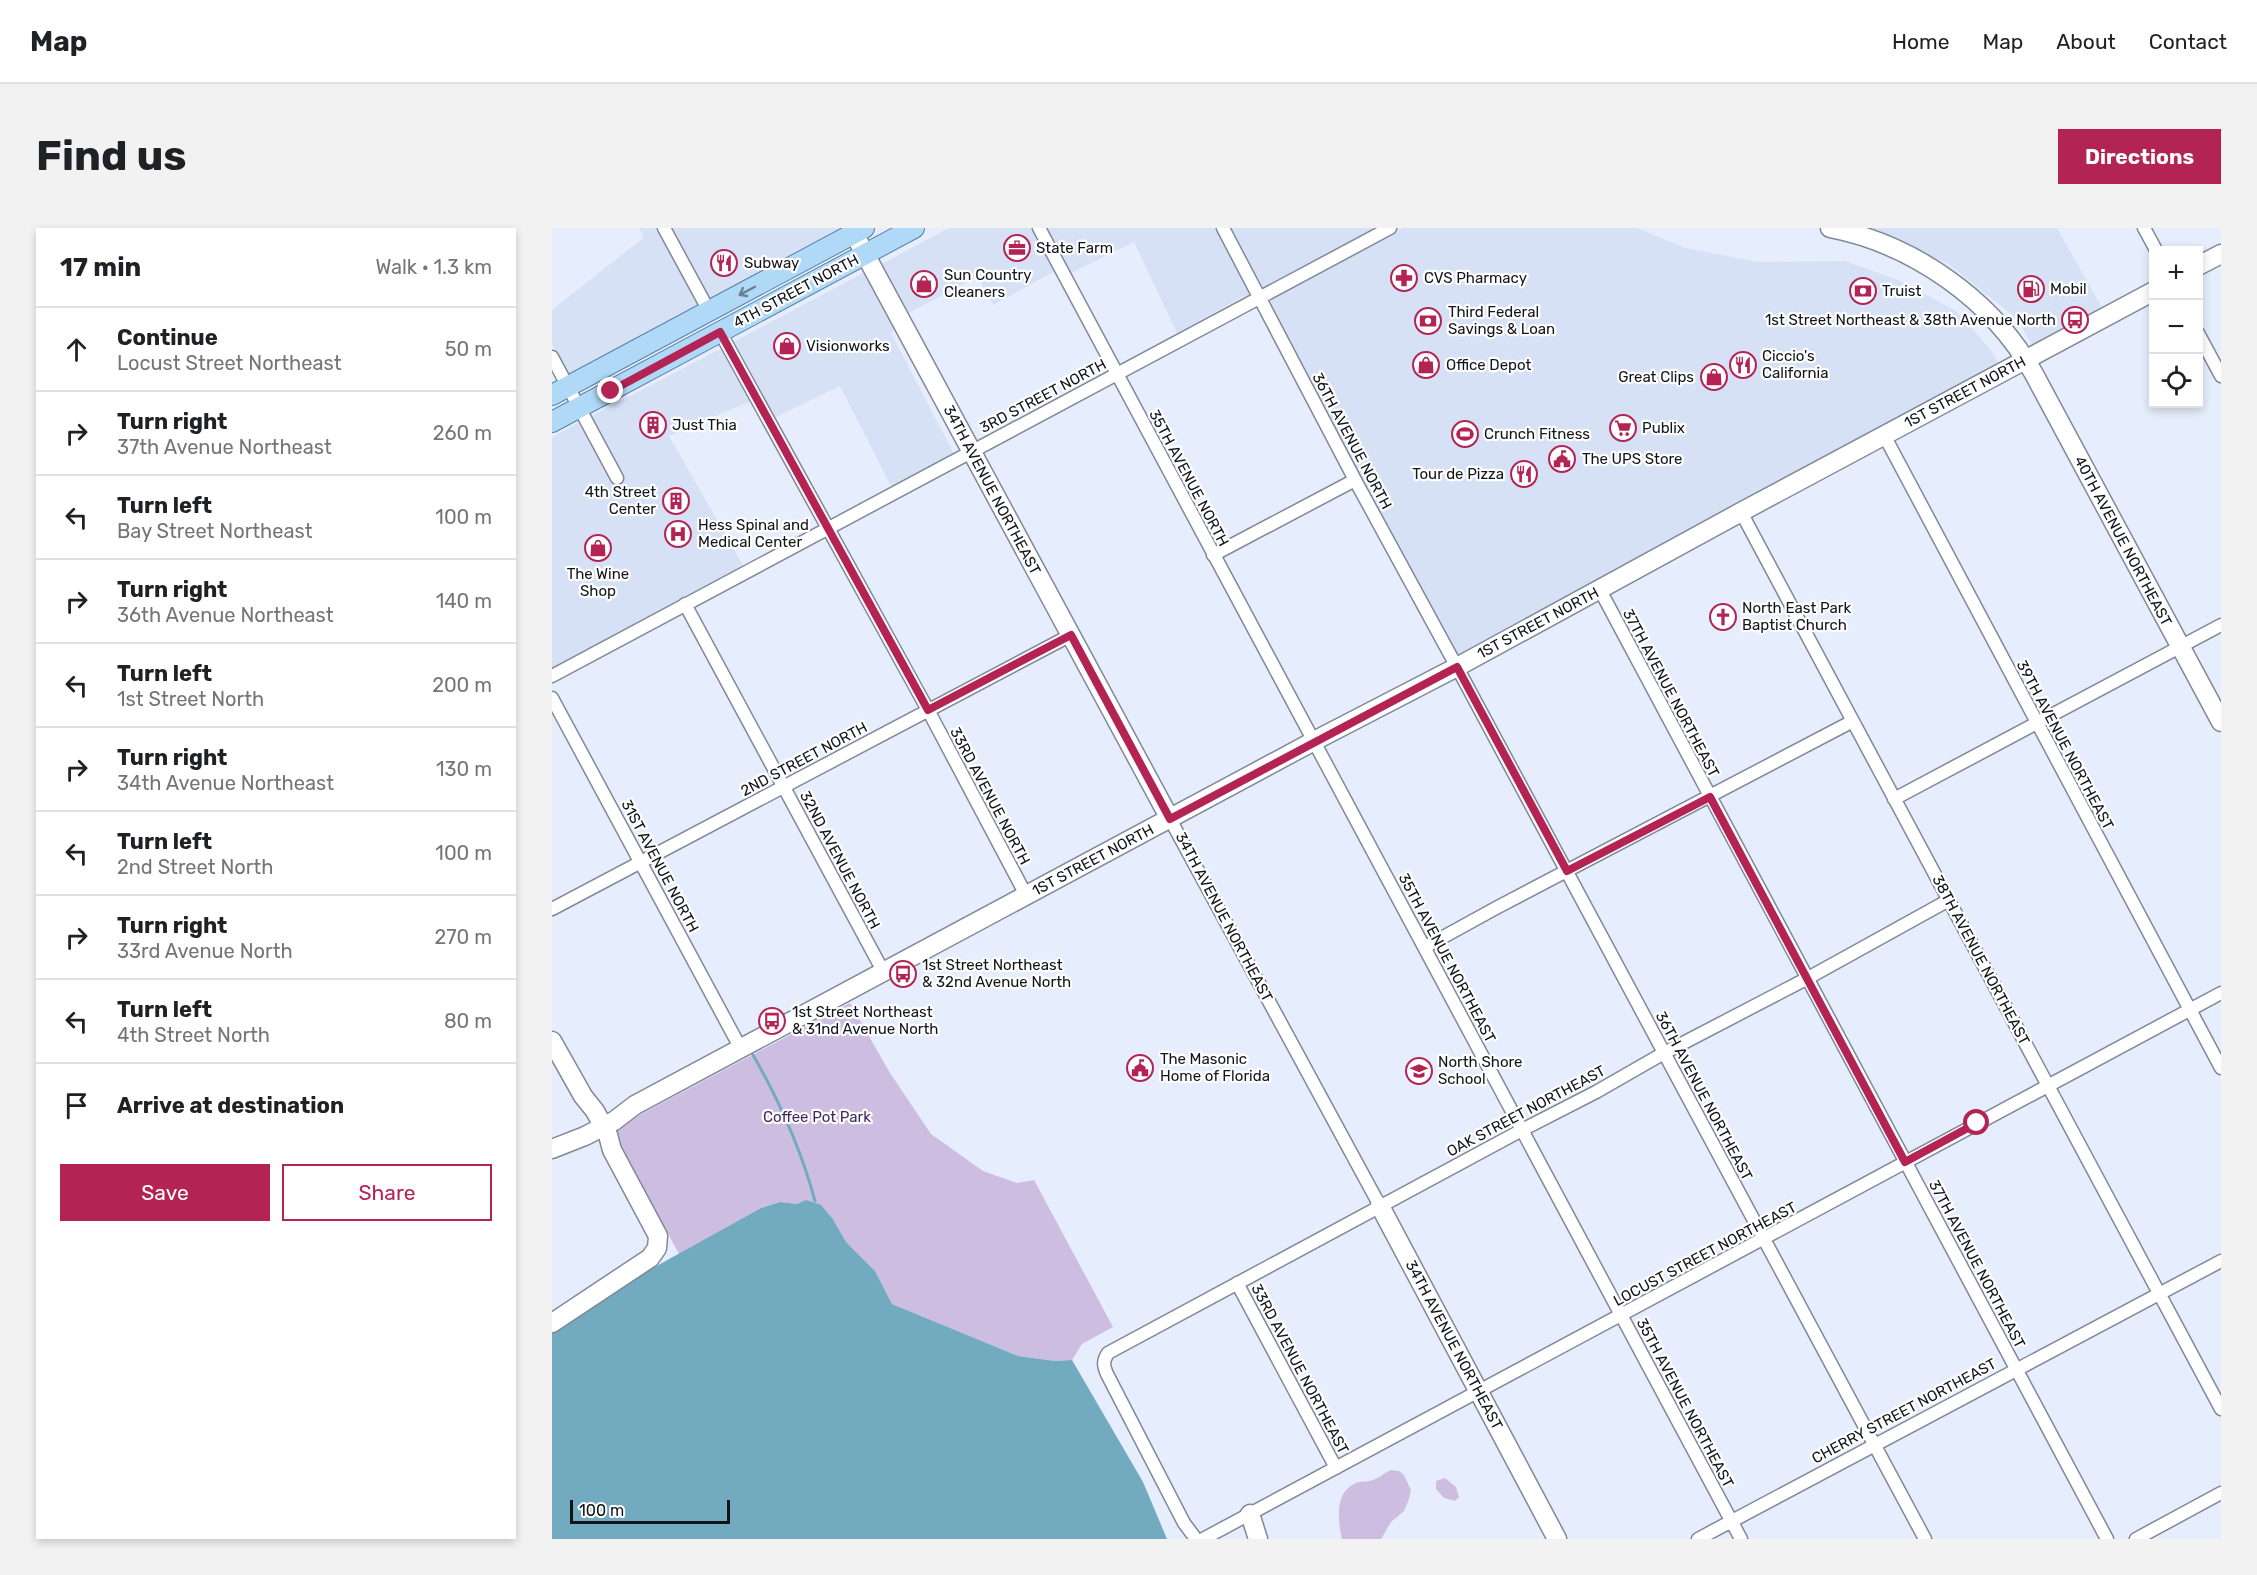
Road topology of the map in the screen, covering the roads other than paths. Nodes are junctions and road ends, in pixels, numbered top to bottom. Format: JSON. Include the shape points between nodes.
{"nodes":[{"id":1,"x":664,"y":228,"type":"edge"},
{"id":2,"x":914,"y":228,"type":"edge"},
{"id":3,"x":1040,"y":228,"type":"edge"},
{"id":4,"x":1223,"y":228,"type":"edge"},
{"id":5,"x":1390,"y":228,"type":"edge"},
{"id":6,"x":1830,"y":228,"type":"edge"},
{"id":7,"x":2144,"y":228,"type":"edge"},
{"id":8,"x":856,"y":230,"type":"edge"},
{"id":9,"x":2154,"y":246,"type":"edge"},
{"id":10,"x":865,"y":254,"type":"junction"},
{"id":11,"x":2221,"y":254,"type":"edge"},
{"id":12,"x":2203,"y":264,"type":"edge"},
{"id":13,"x":2149,"y":294,"type":"edge"},
{"id":14,"x":1260,"y":298,"type":"junction"},
{"id":15,"x":709,"y":311,"type":"junction"},
{"id":16,"x":720,"y":332,"type":"junction"},
{"id":17,"x":2203,"y":341,"type":"edge"},
{"id":18,"x":552,"y":357,"type":"edge"},
{"id":19,"x":2026,"y":359,"type":"junction"},
{"id":20,"x":652,"y":369,"type":"junction"},
{"id":21,"x":1117,"y":374,"type":"junction"},
{"id":22,"x":2221,"y":376,"type":"edge"},
{"id":23,"x":560,"y":391,"type":"edge"},
{"id":24,"x":578,"y":408,"type":"junction"},
{"id":25,"x":552,"y":422,"type":"edge"},
{"id":26,"x":1884,"y":435,"type":"junction"},
{"id":27,"x":971,"y":452,"type":"junction"},
{"id":28,"x":617,"y":478,"type":"dead end"},
{"id":29,"x":1355,"y":480,"type":"junction"},
{"id":30,"x":1741,"y":512,"type":"junction"},
{"id":31,"x":828,"y":528,"type":"junction"},
{"id":32,"x":1214,"y":555,"type":"junction"},
{"id":33,"x":1600,"y":590,"type":"junction"},
{"id":34,"x":685,"y":604,"type":"junction"},
{"id":35,"x":2221,"y":625,"type":"edge"},
{"id":36,"x":1071,"y":635,"type":"junction"},
{"id":37,"x":2180,"y":647,"type":"junction"},
{"id":38,"x":1457,"y":667,"type":"junction"},
{"id":39,"x":552,"y":676,"type":"edge"},
{"id":40,"x":552,"y":698,"type":"edge"},
{"id":41,"x":928,"y":710,"type":"junction"},
{"id":42,"x":1853,"y":721,"type":"junction"},
{"id":43,"x":2036,"y":722,"type":"junction"},
{"id":44,"x":2221,"y":722,"type":"edge"},
{"id":45,"x":1314,"y":741,"type":"junction"},
{"id":46,"x":783,"y":787,"type":"junction"},
{"id":47,"x":1710,"y":797,"type":"junction"},
{"id":48,"x":1894,"y":799,"type":"junction"},
{"id":49,"x":1170,"y":819,"type":"junction"},
{"id":50,"x":640,"y":862,"type":"junction"},
{"id":51,"x":1567,"y":871,"type":"junction"},
{"id":52,"x":1026,"y":895,"type":"junction"},
{"id":53,"x":1949,"y":900,"type":"junction"},
{"id":54,"x":552,"y":909,"type":"edge"},
{"id":55,"x":1425,"y":947,"type":"junction"},
{"id":56,"x":883,"y":971,"type":"junction"},
{"id":57,"x":1808,"y":978,"type":"junction"},
{"id":58,"x":2221,"y":993,"type":"edge"},
{"id":59,"x":2189,"y":1010,"type":"junction"},
{"id":60,"x":552,"y":1041,"type":"edge"},
{"id":61,"x":741,"y":1049,"type":"junction"},
{"id":62,"x":1664,"y":1053,"type":"junction"},
{"id":63,"x":2221,"y":1068,"type":"edge"},
{"id":64,"x":2049,"y":1086,"type":"junction"},
{"id":65,"x":597,"y":1124,"type":"junction"},
{"id":66,"x":1522,"y":1130,"type":"junction"},
{"id":67,"x":556,"y":1147,"type":"edge"},
{"id":68,"x":1905,"y":1162,"type":"junction"},
{"id":69,"x":1380,"y":1206,"type":"junction"},
{"id":70,"x":1764,"y":1239,"type":"junction"},
{"id":71,"x":2221,"y":1261,"type":"edge"},
{"id":72,"x":1237,"y":1283,"type":"junction"},
{"id":73,"x":2160,"y":1292,"type":"junction"},
{"id":74,"x":1622,"y":1316,"type":"junction"},
{"id":75,"x":552,"y":1323,"type":"edge"},
{"id":76,"x":2017,"y":1368,"type":"junction"},
{"id":77,"x":1478,"y":1392,"type":"junction"},
{"id":78,"x":2221,"y":1409,"type":"edge"},
{"id":79,"x":1875,"y":1445,"type":"junction"},
{"id":80,"x":1336,"y":1468,"type":"junction"},
{"id":81,"x":2221,"y":1493,"type":"edge"},
{"id":82,"x":1250,"y":1514,"type":"junction"},
{"id":83,"x":1731,"y":1521,"type":"junction"},
{"id":84,"x":1196,"y":1539,"type":"edge"},
{"id":85,"x":1203,"y":1539,"type":"edge"},
{"id":86,"x":1258,"y":1539,"type":"edge"},
{"id":87,"x":1557,"y":1539,"type":"edge"},
{"id":88,"x":1698,"y":1539,"type":"edge"},
{"id":89,"x":1741,"y":1539,"type":"edge"},
{"id":90,"x":1925,"y":1539,"type":"edge"},
{"id":91,"x":2107,"y":1539,"type":"edge"},
{"id":92,"x":2136,"y":1539,"type":"edge"}],
"edges":[{"from":1,"to":15,"type":"street"},
{"from":2,"to":10,"type":"main road","name":"4TH STREET NORTH"},
{"from":3,"to":21,"type":"street","name":"35TH AVENUE NORTH"},
{"from":4,"to":14,"type":"street","name":"36TH AVENUE NORTH"},
{"from":5,"to":14,"type":"street","name":"3RD STREET NORTH"},
{"from":6,"to":19,"type":"street","via":[[1893,247],[1921,262],[1956,286],[1998,324]]},
{"from":7,"to":9,"type":"street"},
{"from":8,"to":10,"type":"street","name":"34TH AVENUE NORTHEAST"},
{"from":8,"to":15,"type":"main road","name":"4TH STREET NORTH","one_way":true},
{"from":10,"to":16,"type":"main road","name":"4TH STREET NORTH"},
{"from":10,"to":27,"type":"street","name":"34TH AVENUE NORTHEAST"},
{"from":11,"to":12,"type":"street"},
{"from":13,"to":19,"type":"street","name":"1ST STREET NORTH"},
{"from":14,"to":21,"type":"street","name":"3RD STREET NORTH"},
{"from":14,"to":29,"type":"street","name":"36TH AVENUE NORTH"},
{"from":15,"to":20,"type":"main road","via":[[706,326],[662,350]]},
{"from":15,"to":23,"type":"main road","name":"4TH STREET NORTH"},
{"from":16,"to":20,"type":"main road","name":"4TH STREET NORTH"},
{"from":16,"to":31,"type":"street","name":"33RD AVENUE NORTH"},
{"from":17,"to":22,"type":"street"},
{"from":18,"to":23,"type":"street"},
{"from":19,"to":26,"type":"street","name":"1ST STREET NORTH"},
{"from":19,"to":37,"type":"street","name":"40TH AVENUE NORTHEAST"},
{"from":20,"to":24,"type":"main road","name":"4TH STREET NORTH"},
{"from":21,"to":27,"type":"street","name":"3RD STREET NORTH"},
{"from":21,"to":32,"type":"street","name":"35TH AVENUE NORTH"},
{"from":23,"to":24,"type":"street"},
{"from":24,"to":25,"type":"main road","name":"4TH STREET NORTH"},
{"from":24,"to":28,"type":"street"},
{"from":26,"to":30,"type":"street","name":"1ST STREET NORTH"},
{"from":26,"to":43,"type":"street","name":"39TH AVENUE NORTHEAST"},
{"from":27,"to":31,"type":"street","name":"3RD STREET NORTH"},
{"from":27,"to":36,"type":"street","name":"34TH AVENUE NORTHEAST"},
{"from":29,"to":32,"type":"street"},
{"from":29,"to":38,"type":"street","name":"36TH AVENUE NORTH"},
{"from":30,"to":33,"type":"street","name":"1ST STREET NORTH"},
{"from":30,"to":42,"type":"street","name":"38TH AVENUE NORTHEAST"},
{"from":31,"to":34,"type":"street","name":"3RD STREET NORTH"},
{"from":31,"to":41,"type":"street","name":"33RD AVENUE NORTH"},
{"from":32,"to":45,"type":"street","name":"35TH AVENUE NORTH"},
{"from":33,"to":38,"type":"street","name":"1ST STREET NORTH"},
{"from":33,"to":47,"type":"street","name":"37TH AVENUE NORTHEAST"},
{"from":34,"to":39,"type":"street","name":"3RD STREET NORTH"},
{"from":34,"to":46,"type":"street","name":"32ND AVENUE NORTH"},
{"from":35,"to":37,"type":"street"},
{"from":36,"to":41,"type":"street","name":"2ND STREET NORTH"},
{"from":36,"to":49,"type":"street","name":"34TH AVENUE NORTHEAST"},
{"from":37,"to":43,"type":"street"},
{"from":37,"to":44,"type":"street","name":"40TH AVENUE NORTHEAST"},
{"from":38,"to":45,"type":"street","name":"1ST STREET NORTH"},
{"from":38,"to":51,"type":"street","name":"36TH AVENUE NORTHEAST"},
{"from":40,"to":50,"type":"street","name":"31ST AVENUE NORTH"},
{"from":41,"to":46,"type":"street","name":"2ND STREET NORTH"},
{"from":41,"to":52,"type":"street","name":"33RD AVENUE NORTH"},
{"from":42,"to":47,"type":"street"},
{"from":42,"to":48,"type":"street","name":"38TH AVENUE NORTHEAST"},
{"from":43,"to":48,"type":"street"},
{"from":43,"to":59,"type":"street","name":"39TH AVENUE NORTHEAST"},
{"from":45,"to":49,"type":"street","name":"1ST STREET NORTH"},
{"from":45,"to":55,"type":"street","name":"35TH AVENUE NORTHEAST"},
{"from":46,"to":50,"type":"street","name":"2ND STREET NORTH"},
{"from":46,"to":56,"type":"street","name":"32ND AVENUE NORTH"},
{"from":47,"to":51,"type":"street"},
{"from":47,"to":57,"type":"street","name":"37TH AVENUE NORTHEAST"},
{"from":48,"to":53,"type":"street","name":"38TH AVENUE NORTHEAST"},
{"from":49,"to":52,"type":"street","name":"1ST STREET NORTH"},
{"from":49,"to":69,"type":"street","name":"34TH AVENUE NORTHEAST"},
{"from":50,"to":54,"type":"street","name":"2ND STREET NORTH"},
{"from":50,"to":61,"type":"street","name":"31ST AVENUE NORTH"},
{"from":51,"to":55,"type":"street"},
{"from":51,"to":62,"type":"street","name":"36TH AVENUE NORTHEAST"},
{"from":52,"to":56,"type":"street","name":"1ST STREET NORTH"},
{"from":53,"to":57,"type":"street","name":"OAK STREET NORTHEAST"},
{"from":53,"to":64,"type":"street","name":"38TH AVENUE NORTHEAST"},
{"from":55,"to":66,"type":"street","name":"35TH AVENUE NORTHEAST"},
{"from":56,"to":61,"type":"street","name":"1ST STREET NORTH"},
{"from":57,"to":62,"type":"street","name":"OAK STREET NORTHEAST"},
{"from":57,"to":68,"type":"street","name":"37TH AVENUE NORTHEAST"},
{"from":58,"to":59,"type":"street","name":"LOCUST STREET NORTHEAST"},
{"from":59,"to":63,"type":"street","name":"39TH AVENUE NORTHEAST"},
{"from":59,"to":64,"type":"street","name":"LOCUST STREET NORTHEAST"},
{"from":60,"to":65,"type":"street"},
{"from":61,"to":65,"type":"street","name":"1ST STREET NORTH"},
{"from":62,"to":66,"type":"street","name":"OAK STREET NORTHEAST"},
{"from":62,"to":70,"type":"street","name":"36TH AVENUE NORTHEAST"},
{"from":64,"to":68,"type":"street","name":"LOCUST STREET NORTHEAST"},
{"from":64,"to":73,"type":"street","name":"38TH AVENUE NORTHEAST"},
{"from":65,"to":67,"type":"street","name":"1ST STREET NORTH"},
{"from":65,"to":75,"type":"street","via":[[600,1139],[612,1149],[658,1236],[657,1248],[650,1258]]},
{"from":66,"to":69,"type":"street","name":"OAK STREET NORTHEAST"},
{"from":66,"to":74,"type":"street","name":"35TH AVENUE NORTHEAST"},
{"from":68,"to":70,"type":"street","name":"LOCUST STREET NORTHEAST"},
{"from":68,"to":76,"type":"street","name":"37TH AVENUE NORTHEAST"},
{"from":69,"to":72,"type":"street","name":"OAK STREET NORTHEAST"},
{"from":69,"to":77,"type":"street","name":"34TH AVENUE NORTHEAST"},
{"from":70,"to":74,"type":"street","name":"LOCUST STREET NORTHEAST"},
{"from":70,"to":79,"type":"street","name":"36TH AVENUE NORTHEAST"},
{"from":71,"to":73,"type":"street","name":"CHERRY STREET NORTHEAST"},
{"from":72,"to":80,"type":"street","name":"33RD AVENUE NORTHEAST"},
{"from":72,"to":84,"type":"street","name":"OAK STREET NORTHEAST","via":[[1116,1347],[1104,1359],[1103,1367]]},
{"from":73,"to":76,"type":"street","name":"CHERRY STREET NORTHEAST"},
{"from":73,"to":78,"type":"street","name":"38TH AVENUE NORTHEAST"},
{"from":74,"to":77,"type":"street","name":"LOCUST STREET NORTHEAST"},
{"from":74,"to":83,"type":"street","name":"35TH AVENUE NORTHEAST"},
{"from":76,"to":79,"type":"street","name":"CHERRY STREET NORTHEAST"},
{"from":76,"to":91,"type":"street","name":"37TH AVENUE NORTHEAST"},
{"from":77,"to":80,"type":"street","name":"LOCUST STREET NORTHEAST"},
{"from":77,"to":87,"type":"street","name":"34TH AVENUE NORTHEAST"},
{"from":79,"to":83,"type":"street","name":"CHERRY STREET NORTHEAST"},
{"from":79,"to":90,"type":"street","name":"36TH AVENUE NORTHEAST"},
{"from":80,"to":82,"type":"street","name":"LOCUST STREET NORTHEAST"},
{"from":81,"to":92,"type":"street"},
{"from":82,"to":85,"type":"street","name":"LOCUST STREET NORTHEAST"},
{"from":82,"to":86,"type":"street"},
{"from":83,"to":88,"type":"street","name":"CHERRY STREET NORTHEAST"},
{"from":83,"to":89,"type":"street","name":"35TH AVENUE NORTHEAST"}]}
